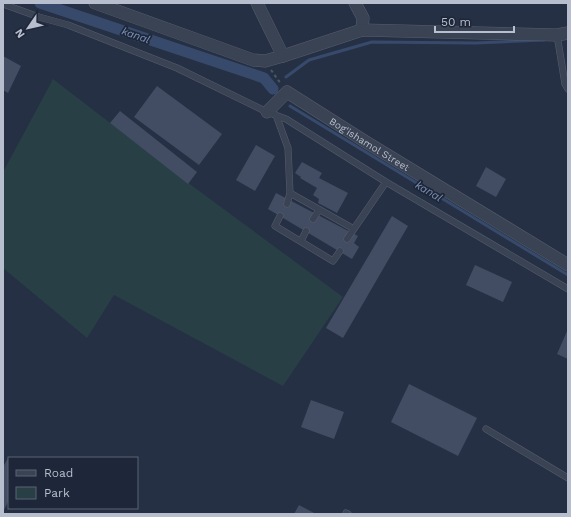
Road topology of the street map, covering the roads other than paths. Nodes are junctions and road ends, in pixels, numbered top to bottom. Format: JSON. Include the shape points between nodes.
{"nodes":[{"id":1,"x":95,"y":3,"type":"edge"},
{"id":2,"x":257,"y":3,"type":"edge"},
{"id":3,"x":355,"y":3,"type":"edge"},
{"id":4,"x":3,"y":4,"type":"edge"},
{"id":5,"x":362,"y":30,"type":"junction"},
{"id":6,"x":560,"y":37,"type":"edge"},
{"id":7,"x":283,"y":56,"type":"junction"},
{"id":8,"x":568,"y":89,"type":"edge"},
{"id":9,"x":272,"y":114,"type":"junction"},
{"id":10,"x":386,"y":182,"type":"junction"},
{"id":11,"x":290,"y":193,"type":"junction"},
{"id":12,"x":287,"y":204,"type":"dead end"},
{"id":13,"x":319,"y":210,"type":"junction"},
{"id":14,"x":280,"y":216,"type":"dead end"},
{"id":15,"x":313,"y":219,"type":"dead end"},
{"id":16,"x":354,"y":228,"type":"junction"},
{"id":17,"x":306,"y":231,"type":"dead end"},
{"id":18,"x":347,"y":239,"type":"dead end"},
{"id":19,"x":300,"y":241,"type":"junction"},
{"id":20,"x":340,"y":251,"type":"dead end"},
{"id":21,"x":568,"y":265,"type":"edge"},
{"id":22,"x":568,"y":289,"type":"edge"},
{"id":23,"x":486,"y":429,"type":"dead end"},
{"id":24,"x":568,"y":478,"type":"edge"}],
"edges":[{"from":1,"to":7,"type":"street","via":[[253,60],[264,61]]},
{"from":2,"to":7,"type":"street"},
{"from":3,"to":5,"type":"street","via":[[363,18]]},
{"from":4,"to":9,"type":"lane","via":[[68,25],[177,68]]},
{"from":5,"to":6,"type":"street"},
{"from":5,"to":7,"type":"street"},
{"from":6,"to":8,"type":"lane","via":[[565,84]]},
{"from":9,"to":10,"type":"lane","via":[[286,119]]},
{"from":9,"to":11,"type":"lane","via":[[288,148]]},
{"from":9,"to":21,"type":"street","name":"Bog'ishamol Street","via":[[287,92]]},
{"from":10,"to":16,"type":"lane"},
{"from":10,"to":22,"type":"lane"},
{"from":11,"to":12,"type":"lane"},
{"from":11,"to":13,"type":"lane"},
{"from":13,"to":15,"type":"lane"},
{"from":13,"to":16,"type":"lane"},
{"from":14,"to":19,"type":"lane","via":[[275,226]]},
{"from":16,"to":18,"type":"lane"},
{"from":17,"to":19,"type":"lane"},
{"from":19,"to":20,"type":"lane","via":[[333,261]]},
{"from":23,"to":24,"type":"lane"}]}
